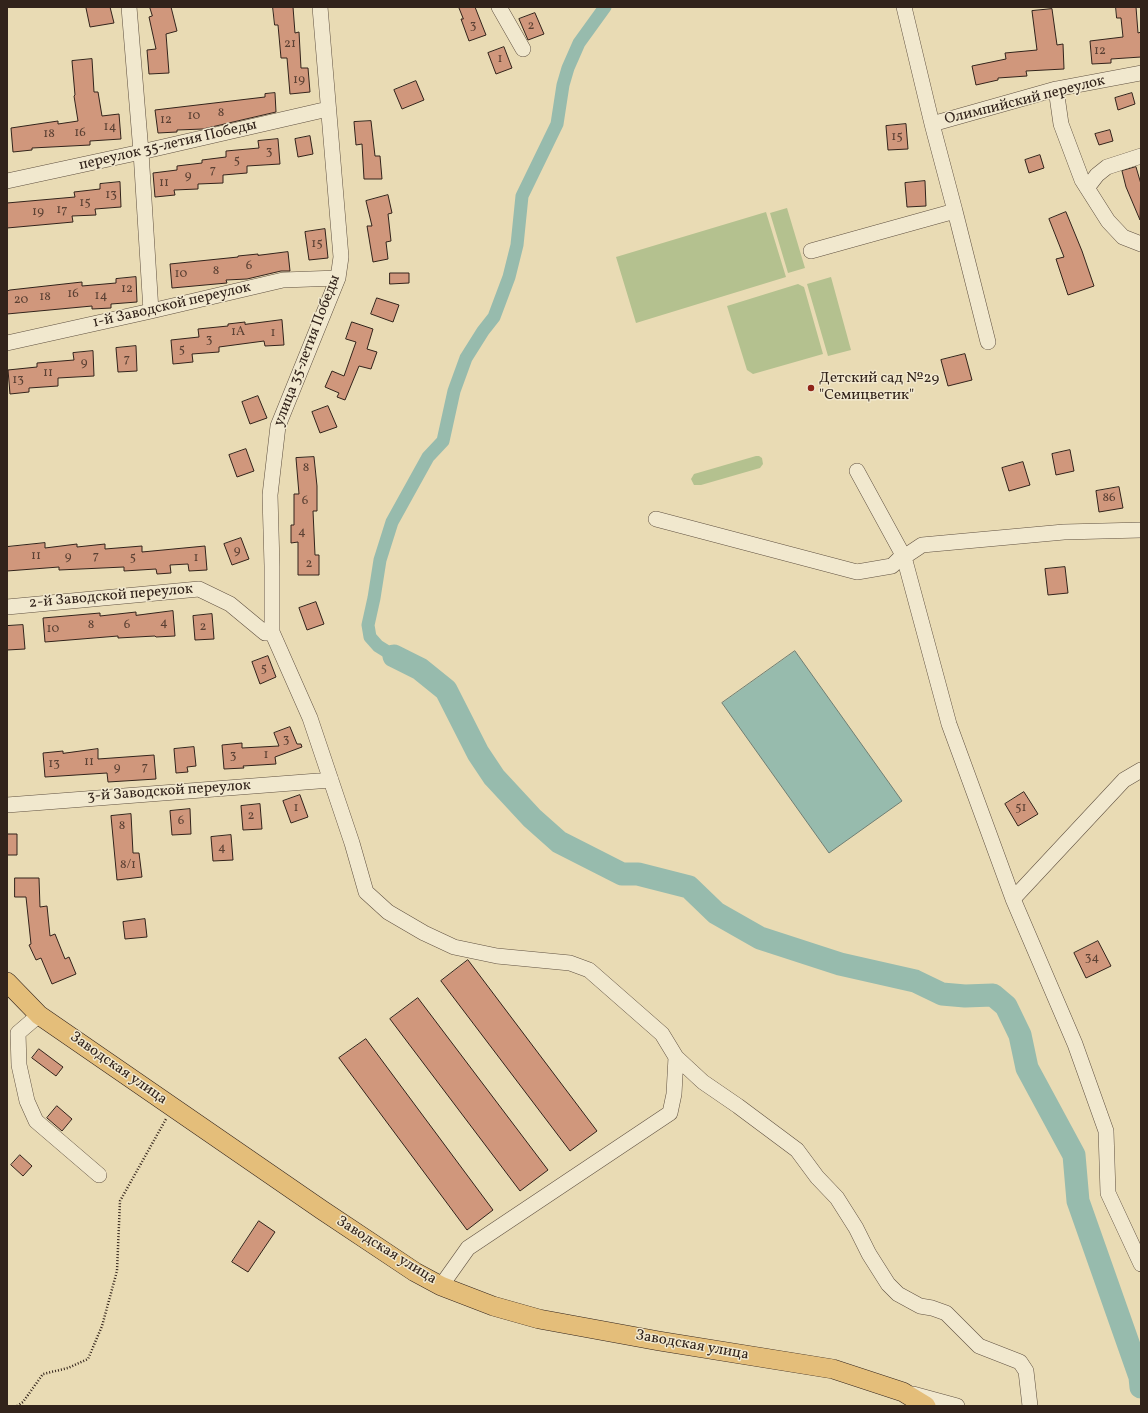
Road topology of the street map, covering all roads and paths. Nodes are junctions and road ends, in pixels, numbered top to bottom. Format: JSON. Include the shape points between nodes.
{"nodes":[{"id":1,"x":129,"y":7,"type":"edge"},
{"id":2,"x":320,"y":7,"type":"edge"},
{"id":3,"x":498,"y":7,"type":"edge"},
{"id":4,"x":904,"y":7,"type":"edge"},
{"id":5,"x":523,"y":49,"type":"dead end"},
{"id":6,"x":1141,"y":73,"type":"edge"},
{"id":7,"x":1056,"y":89,"type":"junction"},
{"id":8,"x":328,"y":109,"type":"junction"},
{"id":9,"x":932,"y":124,"type":"junction"},
{"id":10,"x":141,"y":152,"type":"junction"},
{"id":11,"x":1141,"y":156,"type":"edge"},
{"id":12,"x":7,"y":181,"type":"edge"},
{"id":13,"x":1087,"y":188,"type":"junction"},
{"id":14,"x":955,"y":211,"type":"junction"},
{"id":15,"x":1141,"y":244,"type":"edge"},
{"id":16,"x":810,"y":251,"type":"dead end"},
{"id":17,"x":338,"y":278,"type":"junction"},
{"id":18,"x":150,"y":311,"type":"junction"},
{"id":19,"x":988,"y":342,"type":"dead end"},
{"id":20,"x":7,"y":343,"type":"edge"},
{"id":21,"x":857,"y":471,"type":"dead end"},
{"id":22,"x":656,"y":519,"type":"dead end"},
{"id":23,"x":1141,"y":530,"type":"edge"},
{"id":24,"x":904,"y":557,"type":"junction"},
{"id":25,"x":7,"y":607,"type":"edge"},
{"id":26,"x":272,"y":632,"type":"junction"},
{"id":27,"x":1141,"y":770,"type":"edge"},
{"id":28,"x":330,"y":780,"type":"junction"},
{"id":29,"x":7,"y":805,"type":"edge"},
{"id":30,"x":1013,"y":899,"type":"junction"},
{"id":31,"x":7,"y":982,"type":"edge"},
{"id":32,"x":39,"y":1015,"type":"junction"},
{"id":33,"x":676,"y":1057,"type":"junction"},
{"id":34,"x":13,"y":1065,"type":"edge"},
{"id":35,"x":172,"y":1107,"type":"junction"},
{"id":36,"x":99,"y":1175,"type":"dead end"},
{"id":37,"x":1141,"y":1264,"type":"edge"},
{"id":38,"x":441,"y":1286,"type":"junction"},
{"id":39,"x":903,"y":1392,"type":"junction"},
{"id":40,"x":17,"y":1406,"type":"edge"},
{"id":41,"x":926,"y":1406,"type":"edge"},
{"id":42,"x":957,"y":1406,"type":"edge"},
{"id":43,"x":1030,"y":1406,"type":"edge"}],
"edges":[{"from":1,"to":10,"type":"street"},
{"from":2,"to":8,"type":"street","name":"улица 35-летия Победы"},
{"from":3,"to":5,"type":"street"},
{"from":4,"to":9,"type":"street"},
{"from":6,"to":7,"type":"street","name":"Олимпийский переулок"},
{"from":7,"to":9,"type":"street","name":"Олимпийский переулок"},
{"from":7,"to":13,"type":"street","via":[[1061,124]]},
{"from":8,"to":10,"type":"street","name":"переулок 35-летия Победы"},
{"from":8,"to":17,"type":"street","name":"улица 35-летия Победы","via":[[341,257]]},
{"from":9,"to":14,"type":"street"},
{"from":10,"to":12,"type":"street","name":"переулок 35-летия Победы"},
{"from":10,"to":18,"type":"street"},
{"from":11,"to":13,"type":"street","via":[[1107,167]]},
{"from":13,"to":15,"type":"street","via":[[1108,221],[1123,237]]},
{"from":14,"to":16,"type":"street"},
{"from":14,"to":19,"type":"street"},
{"from":17,"to":18,"type":"street","name":"1-й Заводской переулок","via":[[284,280]]},
{"from":17,"to":26,"type":"street","name":"улица 35-летия Победы","via":[[278,426],[270,494]]},
{"from":18,"to":20,"type":"street","name":"1-й Заводской переулок"},
{"from":21,"to":24,"type":"street"},
{"from":22,"to":24,"type":"street","via":[[857,572],[892,566]]},
{"from":23,"to":24,"type":"street","via":[[1064,532],[922,545]]},
{"from":24,"to":30,"type":"street","via":[[949,724]]},
{"from":25,"to":26,"type":"street","name":"2-й Заводской переулок","via":[[198,589],[230,604],[265,634]]},
{"from":26,"to":28,"type":"street","name":"улица 35-летия Победы","via":[[310,718]]},
{"from":27,"to":30,"type":"street","via":[[1124,780]]},
{"from":28,"to":29,"type":"street","name":"3-й Заводской переулок"},
{"from":28,"to":33,"type":"street","name":"улица 35-летия Победы","via":[[366,892],[388,912],[454,947],[497,956],[570,962],[589,970],[662,1034]]},
{"from":30,"to":37,"type":"street","via":[[1075,1044],[1106,1131],[1108,1193]]},
{"from":31,"to":32,"type":"main road","name":"Заводская улица"},
{"from":32,"to":34,"type":"street","via":[[18,1033]]},
{"from":32,"to":35,"type":"main road","name":"Заводская улица"},
{"from":33,"to":38,"type":"street","via":[[670,1114],[468,1248]]},
{"from":33,"to":43,"type":"street","name":"улица 35-летия Победы","via":[[703,1082],[797,1150],[817,1178],[837,1198],[888,1284],[898,1294],[920,1306],[946,1314],[979,1346],[1020,1362],[1026,1371]]},
{"from":34,"to":36,"type":"street","via":[[36,1121]]},
{"from":35,"to":38,"type":"main road","name":"Заводская улица","via":[[415,1272]]},
{"from":35,"to":40,"type":"path","via":[[120,1201],[117,1271],[102,1326],[88,1359],[68,1368],[43,1374],[23,1402]]},
{"from":38,"to":39,"type":"main road","name":"Заводская улица","via":[[492,1306],[539,1319],[833,1369]]},
{"from":39,"to":41,"type":"main road","name":"Заводская улица"},
{"from":39,"to":42,"type":"street"}]}
